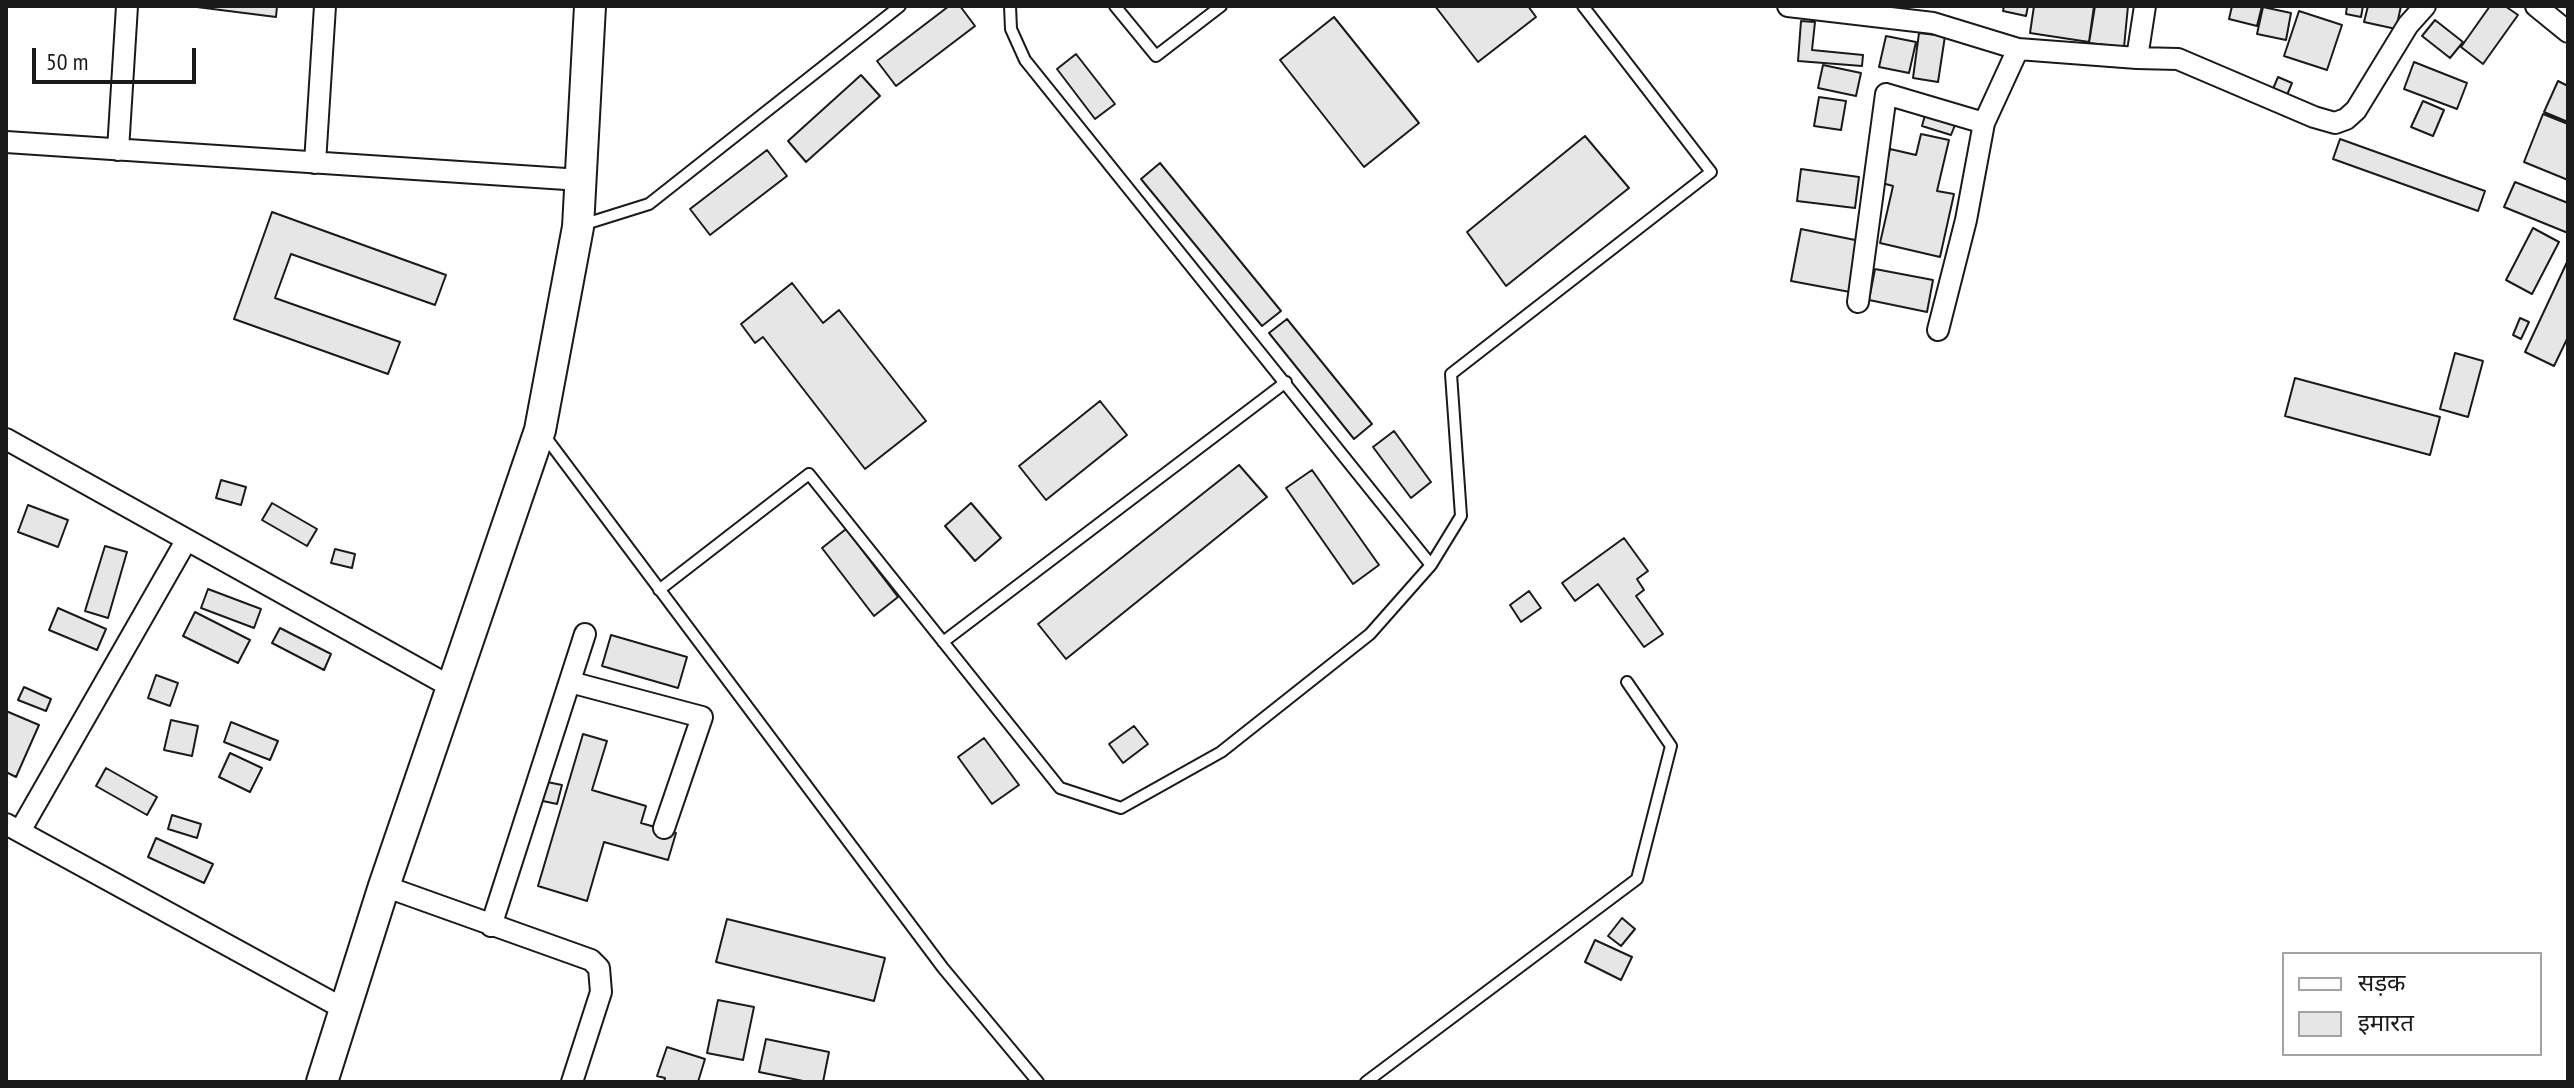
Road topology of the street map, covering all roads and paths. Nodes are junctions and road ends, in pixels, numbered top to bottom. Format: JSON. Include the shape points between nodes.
{"nodes":[{"id":1,"x":127,"y":6,"type":"edge"},
{"id":2,"x":325,"y":6,"type":"edge"},
{"id":3,"x":590,"y":6,"type":"edge"},
{"id":4,"x":900,"y":6,"type":"edge"},
{"id":5,"x":1010,"y":6,"type":"edge"},
{"id":6,"x":1115,"y":6,"type":"edge"},
{"id":7,"x":1221,"y":6,"type":"edge"},
{"id":8,"x":1583,"y":6,"type":"edge"},
{"id":9,"x":1788,"y":6,"type":"edge"},
{"id":10,"x":2145,"y":6,"type":"edge"},
{"id":11,"x":2425,"y":6,"type":"edge"},
{"id":12,"x":2536,"y":6,"type":"edge"},
{"id":13,"x":1934,"y":14,"type":"edge"},
{"id":14,"x":2568,"y":32,"type":"edge"},
{"id":15,"x":2018,"y":49,"type":"junction"},
{"id":16,"x":2137,"y":58,"type":"junction"},
{"id":17,"x":1984,"y":123,"type":"junction"},
{"id":18,"x":6,"y":142,"type":"edge"},
{"id":19,"x":118,"y":150,"type":"junction"},
{"id":20,"x":315,"y":163,"type":"junction"},
{"id":21,"x":581,"y":180,"type":"junction"},
{"id":22,"x":578,"y":227,"type":"junction"},
{"id":23,"x":1858,"y":302,"type":"dead end"},
{"id":24,"x":1938,"y":330,"type":"dead end"},
{"id":25,"x":1286,"y":382,"type":"junction"},
{"id":26,"x":540,"y":430,"type":"junction"},
{"id":27,"x":6,"y":439,"type":"edge"},
{"id":28,"x":186,"y":541,"type":"junction"},
{"id":29,"x":1431,"y":565,"type":"junction"},
{"id":30,"x":659,"y":590,"type":"junction"},
{"id":31,"x":585,"y":634,"type":"dead end"},
{"id":32,"x":943,"y":642,"type":"junction"},
{"id":33,"x":570,"y":682,"type":"junction"},
{"id":34,"x":1627,"y":682,"type":"dead end"},
{"id":35,"x":453,"y":688,"type":"junction"},
{"id":36,"x":13,"y":828,"type":"edge"},
{"id":37,"x":664,"y":828,"type":"dead end"},
{"id":38,"x":384,"y":886,"type":"junction"},
{"id":39,"x":491,"y":926,"type":"junction"},
{"id":40,"x":346,"y":1010,"type":"junction"},
{"id":41,"x":322,"y":1082,"type":"edge"},
{"id":42,"x":572,"y":1082,"type":"edge"},
{"id":43,"x":1038,"y":1082,"type":"edge"},
{"id":44,"x":1366,"y":1082,"type":"edge"}],
"edges":[{"from":1,"to":19,"type":"street"},
{"from":2,"to":20,"type":"street"},
{"from":3,"to":21,"type":"main road"},
{"from":4,"to":22,"type":"lane","via":[[649,204]]},
{"from":5,"to":25,"type":"lane","via":[[1011,29],[1025,60]]},
{"from":6,"to":7,"type":"lane","via":[[1156,56]]},
{"from":8,"to":29,"type":"lane","via":[[1711,172],[1451,374],[1461,516]]},
{"from":9,"to":13,"type":"street"},
{"from":10,"to":16,"type":"street"},
{"from":11,"to":16,"type":"street","via":[[2356,110],[2335,123],[2178,59]]},
{"from":12,"to":14,"type":"street"},
{"from":13,"to":15,"type":"street"},
{"from":15,"to":16,"type":"street"},
{"from":15,"to":17,"type":"street"},
{"from":17,"to":23,"type":"street","via":[[1886,94]]},
{"from":17,"to":24,"type":"street"},
{"from":18,"to":19,"type":"street"},
{"from":19,"to":20,"type":"street"},
{"from":20,"to":21,"type":"street"},
{"from":21,"to":22,"type":"main road"},
{"from":22,"to":26,"type":"main road"},
{"from":25,"to":29,"type":"lane"},
{"from":25,"to":32,"type":"lane"},
{"from":26,"to":30,"type":"lane"},
{"from":26,"to":35,"type":"main road"},
{"from":27,"to":28,"type":"street"},
{"from":28,"to":35,"type":"street"},
{"from":28,"to":36,"type":"street"},
{"from":29,"to":32,"type":"lane","via":[[1370,634],[1221,752],[1121,808],[1060,788]]},
{"from":30,"to":32,"type":"lane","via":[[809,474]]},
{"from":30,"to":43,"type":"lane","via":[[943,968]]},
{"from":31,"to":33,"type":"street"},
{"from":33,"to":37,"type":"street","via":[[702,717]]},
{"from":33,"to":39,"type":"street"},
{"from":34,"to":44,"type":"lane","via":[[1671,746],[1637,879]]},
{"from":35,"to":38,"type":"main road"},
{"from":36,"to":40,"type":"street"},
{"from":38,"to":39,"type":"street"},
{"from":38,"to":40,"type":"main road"},
{"from":39,"to":42,"type":"street","via":[[591,960],[599,968],[601,992]]},
{"from":40,"to":41,"type":"main road"}]}
